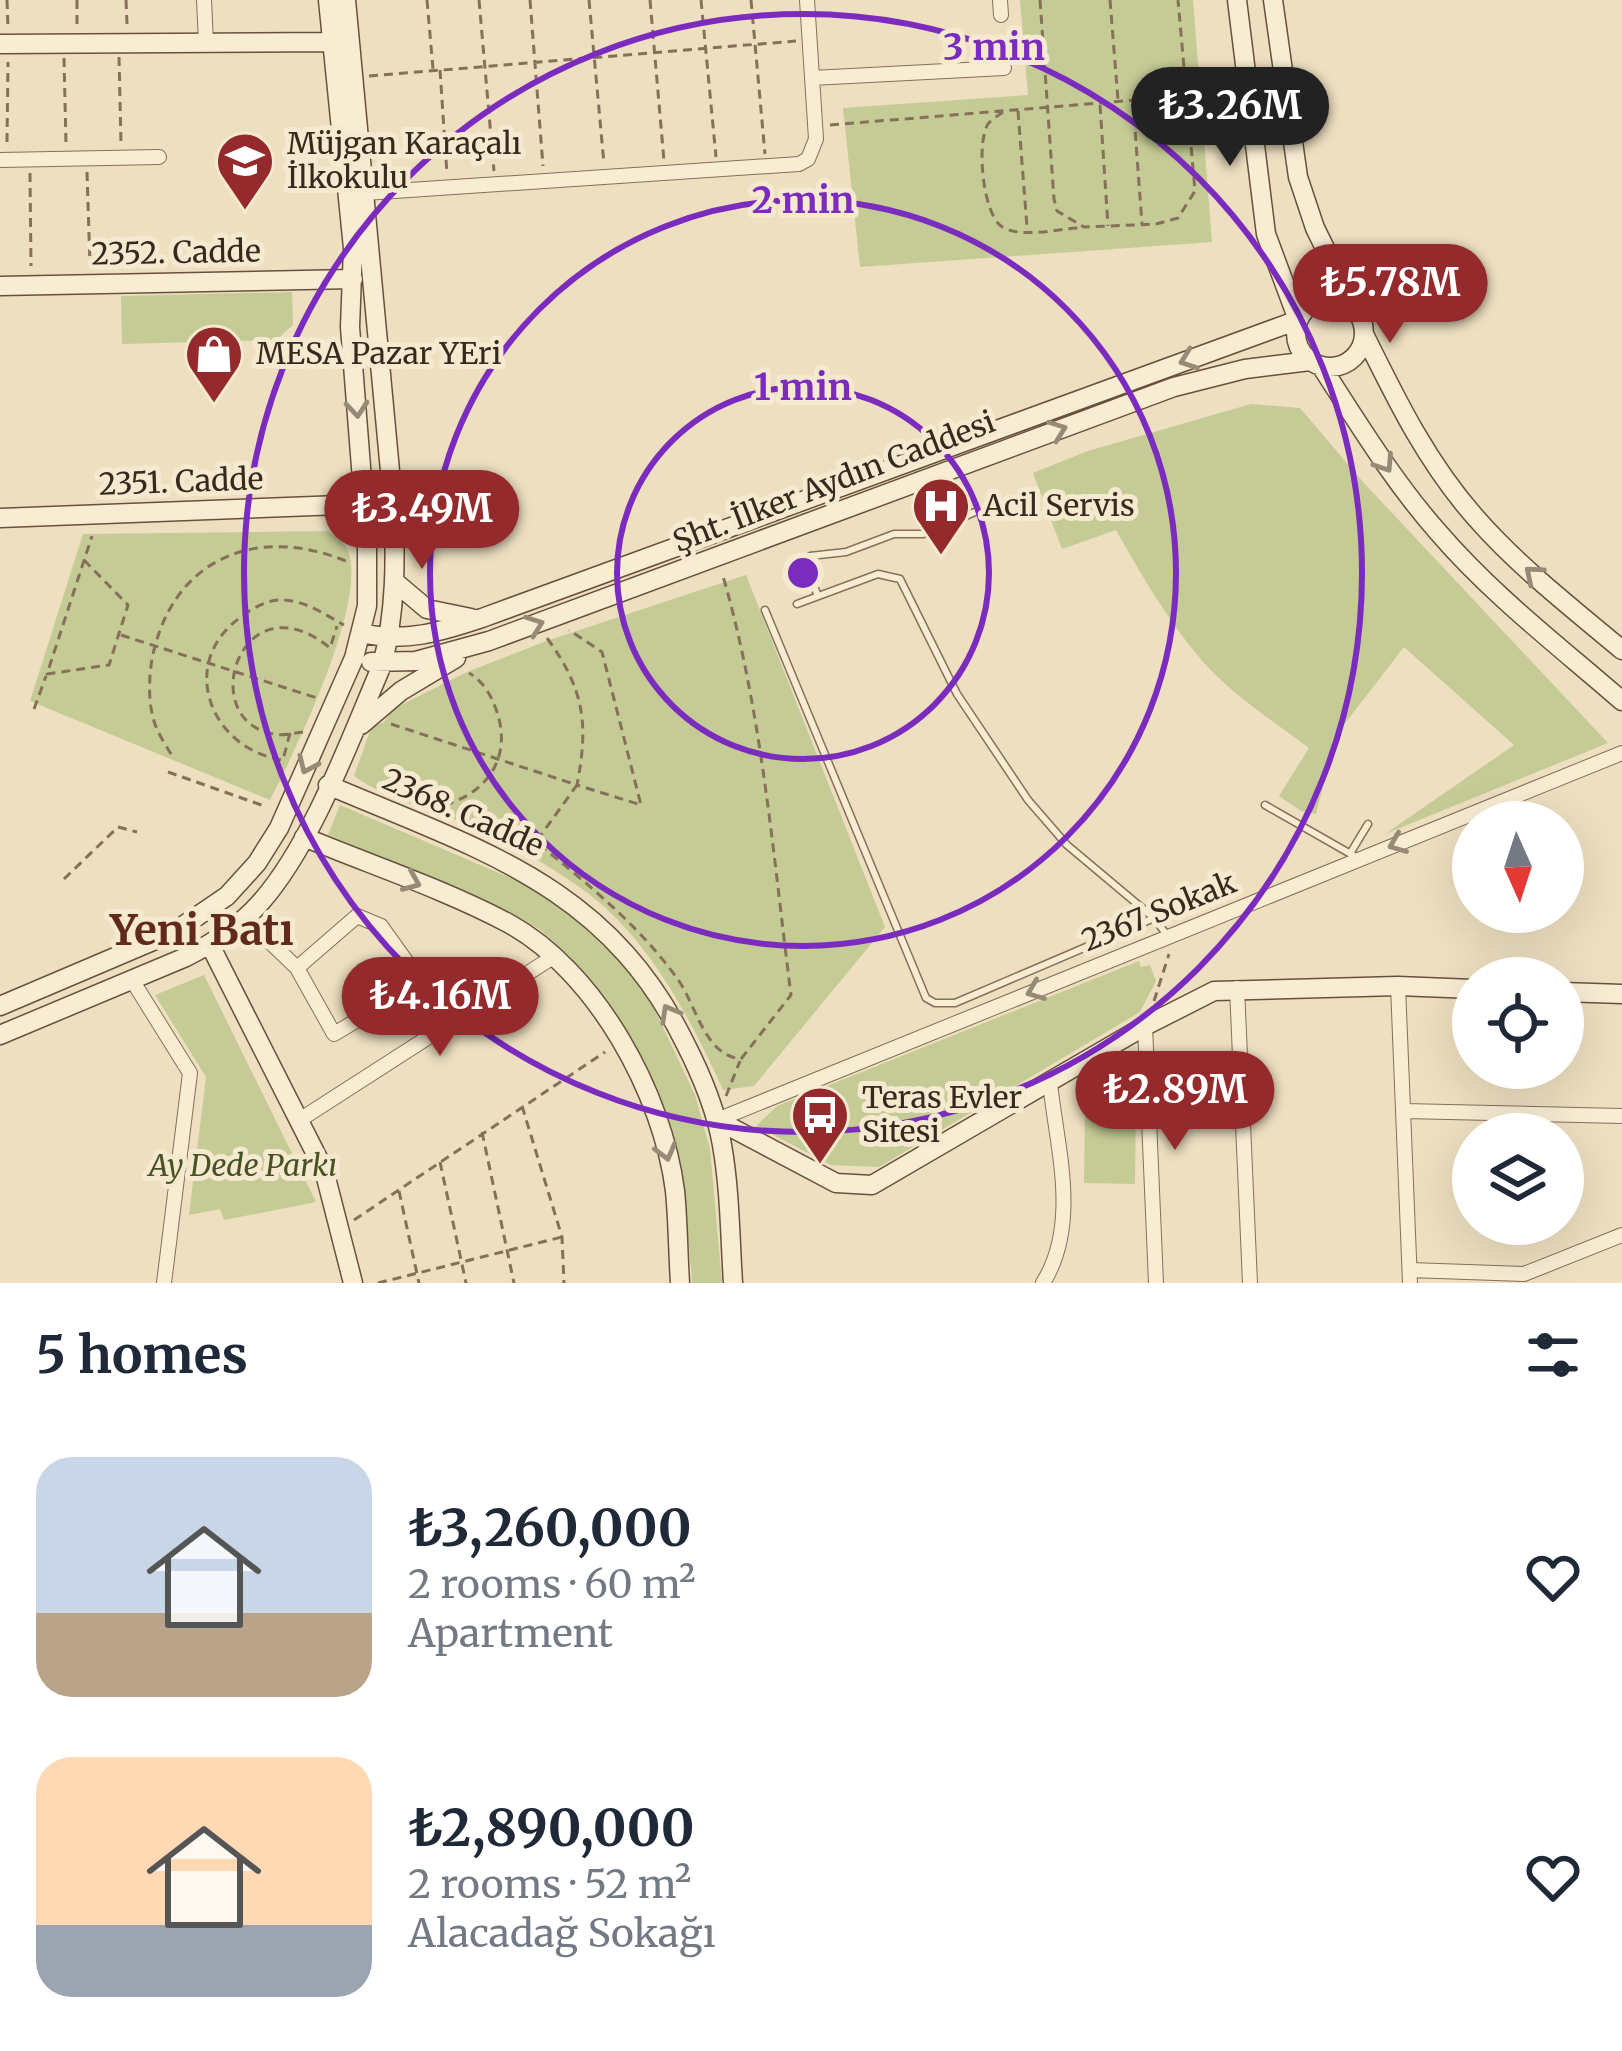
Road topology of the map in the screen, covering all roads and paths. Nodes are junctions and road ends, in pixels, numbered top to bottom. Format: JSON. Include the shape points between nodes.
{"nodes":[{"id":1,"x":7,"y":0,"type":"edge"},
{"id":2,"x":77,"y":0,"type":"edge"},
{"id":3,"x":126,"y":0,"type":"edge"},
{"id":4,"x":204,"y":0,"type":"edge"},
{"id":5,"x":328,"y":0,"type":"edge"},
{"id":6,"x":346,"y":0,"type":"edge"},
{"id":7,"x":427,"y":0,"type":"edge"},
{"id":8,"x":479,"y":0,"type":"edge"},
{"id":9,"x":530,"y":0,"type":"edge"},
{"id":10,"x":589,"y":0,"type":"edge"},
{"id":11,"x":650,"y":0,"type":"edge"},
{"id":12,"x":700,"y":0,"type":"edge"},
{"id":13,"x":752,"y":0,"type":"edge"},
{"id":14,"x":807,"y":0,"type":"edge"},
{"id":15,"x":1040,"y":0,"type":"edge"},
{"id":16,"x":1110,"y":0,"type":"edge"},
{"id":17,"x":1178,"y":0,"type":"edge"},
{"id":18,"x":1237,"y":0,"type":"edge"},
{"id":19,"x":1273,"y":0,"type":"edge"},
{"id":20,"x":809,"y":40,"type":"junction"},
{"id":21,"x":332,"y":42,"type":"junction"},
{"id":22,"x":123,"y":43,"type":"junction"},
{"id":23,"x":206,"y":43,"type":"junction"},
{"id":24,"x":4,"y":44,"type":"edge"},
{"id":25,"x":71,"y":44,"type":"junction"},
{"id":26,"x":755,"y":44,"type":"junction"},
{"id":27,"x":705,"y":48,"type":"junction"},
{"id":28,"x":655,"y":52,"type":"junction"},
{"id":29,"x":594,"y":58,"type":"junction"},
{"id":30,"x":535,"y":62,"type":"junction"},
{"id":31,"x":485,"y":67,"type":"junction"},
{"id":32,"x":1004,"y":68,"type":"dead end"},
{"id":33,"x":436,"y":70,"type":"junction"},
{"id":34,"x":353,"y":77,"type":"junction"},
{"id":35,"x":812,"y":78,"type":"junction"},
{"id":36,"x":1187,"y":96,"type":"junction"},
{"id":37,"x":1133,"y":100,"type":"junction"},
{"id":38,"x":1118,"y":101,"type":"junction"},
{"id":39,"x":1100,"y":103,"type":"junction"},
{"id":40,"x":1047,"y":107,"type":"junction"},
{"id":41,"x":1018,"y":110,"type":"junction"},
{"id":42,"x":1005,"y":111,"type":"junction"},
{"id":43,"x":815,"y":126,"type":"junction"},
{"id":44,"x":159,"y":157,"type":"dead end"},
{"id":45,"x":66,"y":158,"type":"junction"},
{"id":46,"x":87,"y":158,"type":"junction"},
{"id":47,"x":122,"y":158,"type":"junction"},
{"id":48,"x":30,"y":159,"type":"junction"},
{"id":49,"x":3,"y":160,"type":"edge"},
{"id":50,"x":766,"y":168,"type":"junction"},
{"id":51,"x":717,"y":171,"type":"junction"},
{"id":52,"x":665,"y":175,"type":"junction"},
{"id":53,"x":605,"y":178,"type":"junction"},
{"id":54,"x":544,"y":182,"type":"junction"},
{"id":55,"x":495,"y":185,"type":"junction"},
{"id":56,"x":448,"y":188,"type":"junction"},
{"id":57,"x":364,"y":193,"type":"junction"},
{"id":58,"x":1142,"y":224,"type":"junction"},
{"id":59,"x":1108,"y":226,"type":"junction"},
{"id":60,"x":1084,"y":227,"type":"junction"},
{"id":61,"x":1028,"y":231,"type":"junction"},
{"id":62,"x":353,"y":279,"type":"junction"},
{"id":63,"x":90,"y":285,"type":"junction"},
{"id":64,"x":0,"y":286,"type":"edge"},
{"id":65,"x":31,"y":286,"type":"junction"},
{"id":66,"x":1356,"y":311,"type":"junction"},
{"id":67,"x":1298,"y":320,"type":"junction"},
{"id":68,"x":1364,"y":334,"type":"junction"},
{"id":69,"x":1315,"y":363,"type":"junction"},
{"id":70,"x":946,"y":448,"type":"junction"},
{"id":71,"x":954,"y":469,"type":"junction"},
{"id":72,"x":393,"y":503,"type":"junction"},
{"id":73,"x":365,"y":505,"type":"junction"},
{"id":74,"x":975,"y":512,"type":"dead end"},
{"id":75,"x":0,"y":518,"type":"edge"},
{"id":76,"x":92,"y":536,"type":"dead end"},
{"id":77,"x":84,"y":560,"type":"junction"},
{"id":78,"x":358,"y":566,"type":"dead end"},
{"id":79,"x":724,"y":576,"type":"dead end"},
{"id":80,"x":394,"y":581,"type":"junction"},
{"id":81,"x":818,"y":596,"type":"junction"},
{"id":82,"x":797,"y":604,"type":"dead end"},
{"id":83,"x":765,"y":610,"type":"dead end"},
{"id":84,"x":482,"y":618,"type":"junction"},
{"id":85,"x":338,"y":622,"type":"junction"},
{"id":86,"x":568,"y":629,"type":"dead end"},
{"id":87,"x":356,"y":630,"type":"junction"},
{"id":88,"x":119,"y":634,"type":"junction"},
{"id":89,"x":546,"y":636,"type":"dead end"},
{"id":90,"x":388,"y":639,"type":"junction"},
{"id":91,"x":489,"y":641,"type":"junction"},
{"id":92,"x":155,"y":646,"type":"junction"},
{"id":93,"x":1622,"y":650,"type":"edge"},
{"id":94,"x":354,"y":658,"type":"junction"},
{"id":95,"x":208,"y":662,"type":"junction"},
{"id":96,"x":382,"y":664,"type":"junction"},
{"id":97,"x":462,"y":669,"type":"dead end"},
{"id":98,"x":234,"y":671,"type":"junction"},
{"id":99,"x":47,"y":674,"type":"junction"},
{"id":100,"x":323,"y":700,"type":"dead end"},
{"id":101,"x":1622,"y":701,"type":"edge"},
{"id":102,"x":34,"y":709,"type":"dead end"},
{"id":103,"x":384,"y":722,"type":"dead end"},
{"id":104,"x":310,"y":731,"type":"dead end"},
{"id":105,"x":290,"y":734,"type":"junction"},
{"id":106,"x":350,"y":737,"type":"junction"},
{"id":107,"x":1622,"y":753,"type":"edge"},
{"id":108,"x":171,"y":754,"type":"dead end"},
{"id":109,"x":499,"y":759,"type":"junction"},
{"id":110,"x":168,"y":772,"type":"dead end"},
{"id":111,"x":328,"y":785,"type":"junction"},
{"id":112,"x":578,"y":785,"type":"junction"},
{"id":113,"x":1264,"y":805,"type":"dead end"},
{"id":114,"x":429,"y":808,"type":"dead end"},
{"id":115,"x":286,"y":813,"type":"junction"},
{"id":116,"x":1368,"y":824,"type":"dead end"},
{"id":117,"x":137,"y":832,"type":"dead end"},
{"id":118,"x":304,"y":837,"type":"junction"},
{"id":119,"x":1354,"y":856,"type":"junction"},
{"id":120,"x":64,"y":879,"type":"dead end"},
{"id":121,"x":1154,"y":917,"type":"junction"},
{"id":122,"x":245,"y":918,"type":"junction"},
{"id":123,"x":1172,"y":935,"type":"junction"},
{"id":124,"x":210,"y":945,"type":"junction"},
{"id":125,"x":553,"y":957,"type":"junction"},
{"id":126,"x":297,"y":968,"type":"junction"},
{"id":127,"x":132,"y":980,"type":"junction"},
{"id":128,"x":1398,"y":986,"type":"junction"},
{"id":129,"x":1237,"y":988,"type":"junction"},
{"id":130,"x":1452,"y":988,"type":"edge"},
{"id":131,"x":1584,"y":993,"type":"edge"},
{"id":132,"x":1622,"y":994,"type":"edge"},
{"id":133,"x":0,"y":1006,"type":"edge"},
{"id":134,"x":1145,"y":1026,"type":"junction"},
{"id":135,"x":0,"y":1035,"type":"edge"},
{"id":136,"x":622,"y":1041,"type":"junction"},
{"id":137,"x":741,"y":1059,"type":"junction"},
{"id":138,"x":1049,"y":1083,"type":"junction"},
{"id":139,"x":523,"y":1106,"type":"junction"},
{"id":140,"x":1403,"y":1111,"type":"junction"},
{"id":141,"x":1622,"y":1116,"type":"edge"},
{"id":142,"x":301,"y":1120,"type":"junction"},
{"id":143,"x":717,"y":1120,"type":"junction"},
{"id":144,"x":482,"y":1132,"type":"junction"},
{"id":145,"x":440,"y":1161,"type":"junction"},
{"id":146,"x":398,"y":1190,"type":"junction"},
{"id":147,"x":342,"y":1228,"type":"junction"},
{"id":148,"x":1622,"y":1235,"type":"edge"},
{"id":149,"x":562,"y":1238,"type":"junction"},
{"id":150,"x":508,"y":1251,"type":"junction"},
{"id":151,"x":462,"y":1262,"type":"junction"},
{"id":152,"x":417,"y":1274,"type":"junction"},
{"id":153,"x":1410,"y":1277,"type":"edge"},
{"id":154,"x":1527,"y":1279,"type":"edge"},
{"id":155,"x":164,"y":1283,"type":"edge"},
{"id":156,"x":353,"y":1283,"type":"edge"},
{"id":157,"x":378,"y":1283,"type":"edge"},
{"id":158,"x":419,"y":1283,"type":"edge"},
{"id":159,"x":466,"y":1283,"type":"edge"},
{"id":160,"x":514,"y":1283,"type":"edge"},
{"id":161,"x":564,"y":1283,"type":"edge"},
{"id":162,"x":680,"y":1283,"type":"edge"},
{"id":163,"x":733,"y":1283,"type":"edge"},
{"id":164,"x":1043,"y":1283,"type":"edge"},
{"id":165,"x":1156,"y":1283,"type":"edge"},
{"id":166,"x":1250,"y":1283,"type":"edge"}],
"edges":[{"from":1,"to":24,"type":"path"},
{"from":2,"to":25,"type":"path"},
{"from":3,"to":22,"type":"path"},
{"from":4,"to":23,"type":"street"},
{"from":5,"to":21,"type":"main road"},
{"from":6,"to":34,"type":"main road"},
{"from":7,"to":33,"type":"path"},
{"from":8,"to":31,"type":"path"},
{"from":9,"to":30,"type":"path"},
{"from":10,"to":29,"type":"path"},
{"from":11,"to":28,"type":"path"},
{"from":12,"to":27,"type":"path"},
{"from":13,"to":26,"type":"path"},
{"from":14,"to":20,"type":"street"},
{"from":15,"to":40,"type":"path"},
{"from":16,"to":38,"type":"path"},
{"from":17,"to":36,"type":"path"},
{"from":18,"to":67,"type":"main road","via":[[1267,234]]},
{"from":19,"to":66,"type":"main road","via":[[1298,177]]},
{"from":20,"to":26,"type":"path"},
{"from":20,"to":35,"type":"street"},
{"from":21,"to":23,"type":"main road"},
{"from":21,"to":62,"type":"main road"},
{"from":22,"to":23,"type":"main road"},
{"from":22,"to":25,"type":"main road"},
{"from":22,"to":47,"type":"path"},
{"from":24,"to":25,"type":"main road"},
{"from":24,"to":49,"type":"path"},
{"from":25,"to":45,"type":"path"},
{"from":26,"to":27,"type":"path"},
{"from":26,"to":50,"type":"path"},
{"from":27,"to":28,"type":"path"},
{"from":27,"to":51,"type":"path"},
{"from":28,"to":29,"type":"path"},
{"from":28,"to":52,"type":"path"},
{"from":29,"to":30,"type":"path"},
{"from":29,"to":53,"type":"path"},
{"from":30,"to":31,"type":"path"},
{"from":30,"to":54,"type":"path"},
{"from":31,"to":33,"type":"path"},
{"from":31,"to":55,"type":"path"},
{"from":32,"to":35,"type":"street"},
{"from":33,"to":34,"type":"path"},
{"from":33,"to":56,"type":"path"},
{"from":34,"to":57,"type":"main road"},
{"from":35,"to":43,"type":"street"},
{"from":36,"to":37,"type":"path"},
{"from":36,"to":58,"type":"path","via":[[1195,191],[1178,218]]},
{"from":37,"to":38,"type":"path"},
{"from":37,"to":58,"type":"path"},
{"from":38,"to":39,"type":"path"},
{"from":39,"to":40,"type":"path"},
{"from":39,"to":59,"type":"path"},
{"from":40,"to":41,"type":"path"},
{"from":40,"to":60,"type":"path","via":[[1054,200]]},
{"from":41,"to":42,"type":"path"},
{"from":41,"to":61,"type":"path"},
{"from":42,"to":43,"type":"path"},
{"from":42,"to":61,"type":"path","via":[[982,140],[987,210],[999,225]]},
{"from":43,"to":50,"type":"street","via":[[808,159]]},
{"from":44,"to":47,"type":"street"},
{"from":45,"to":46,"type":"street"},
{"from":45,"to":48,"type":"street"},
{"from":46,"to":47,"type":"street"},
{"from":46,"to":63,"type":"path"},
{"from":48,"to":49,"type":"street"},
{"from":48,"to":65,"type":"path"},
{"from":50,"to":51,"type":"street"},
{"from":51,"to":52,"type":"street"},
{"from":52,"to":53,"type":"street"},
{"from":53,"to":54,"type":"street"},
{"from":54,"to":55,"type":"street"},
{"from":55,"to":56,"type":"street"},
{"from":56,"to":57,"type":"street"},
{"from":57,"to":72,"type":"main road"},
{"from":58,"to":59,"type":"path"},
{"from":59,"to":60,"type":"path"},
{"from":60,"to":61,"type":"path"},
{"from":62,"to":63,"type":"main road","name":"2352. Cadde"},
{"from":62,"to":73,"type":"main road","one_way":true},
{"from":63,"to":65,"type":"main road","name":"2352. Cadde"},
{"from":64,"to":65,"type":"main road","name":"2352. Cadde"},
{"from":66,"to":67,"type":"main road","via":[[1324,300]]},
{"from":66,"to":68,"type":"main road"},
{"from":67,"to":69,"type":"main road","via":[[1297,343]]},
{"from":67,"to":70,"type":"main road","name":"Şht. İlker Aydın Caddesi","one_way":true},
{"from":68,"to":69,"type":"main road","via":[[1360,351],[1343,365]]},
{"from":93,"to":68,"type":"main road","one_way":true,"via":[[1516,560],[1462,501],[1413,431]]},
{"from":71,"to":69,"type":"main road","name":"Şht. İlker Aydın Caddesi","one_way":true,"via":[[1174,387]]},
{"from":69,"to":101,"type":"main road","one_way":true,"via":[[1439,534]]},
{"from":70,"to":71,"type":"main road"},
{"from":70,"to":84,"type":"main road","name":"Şht. İlker Aydın Caddesi"},
{"from":91,"to":71,"type":"main road","name":"Şht. İlker Aydın Caddesi","one_way":true},
{"from":72,"to":73,"type":"main road","name":"2351. Cadde"},
{"from":72,"to":80,"type":"main road"},
{"from":73,"to":75,"type":"main road","name":"2351. Cadde"},
{"from":73,"to":87,"type":"main road","via":[[367,606]]},
{"from":74,"to":81,"type":"lane","via":[[923,534],[810,556],[806,567]]},
{"from":76,"to":77,"type":"path"},
{"from":77,"to":88,"type":"path","via":[[128,605]]},
{"from":77,"to":99,"type":"path"},
{"from":78,"to":92,"type":"path","via":[[290,545],[229,554],[174,600]]},
{"from":79,"to":137,"type":"path","via":[[756,728],[791,995]]},
{"from":80,"to":84,"type":"main road","via":[[428,609]]},
{"from":80,"to":90,"type":"main road"},
{"from":81,"to":82,"type":"lane"},
{"from":81,"to":121,"type":"lane","via":[[878,574],[900,579],[952,686],[1028,800],[1067,845]]},
{"from":83,"to":121,"type":"lane","via":[[926,998],[955,1003]]},
{"from":84,"to":90,"type":"main road","name":"Şht. İlker Aydın Caddesi"},
{"from":85,"to":87,"type":"path"},
{"from":85,"to":95,"type":"path","via":[[280,599],[233,622]]},
{"from":85,"to":98,"type":"path","via":[[330,648],[315,635],[270,628],[250,638]]},
{"from":86,"to":112,"type":"path","via":[[602,652],[641,805]]},
{"from":87,"to":90,"type":"main road"},
{"from":87,"to":94,"type":"main road"},
{"from":88,"to":92,"type":"path"},
{"from":88,"to":99,"type":"path","via":[[110,665]]},
{"from":89,"to":112,"type":"path","via":[[580,692]]},
{"from":90,"to":96,"type":"main road"},
{"from":91,"to":96,"type":"main road","name":"Şht. İlker Aydın Caddesi"},
{"from":91,"to":106,"type":"main road","via":[[401,691]]},
{"from":92,"to":95,"type":"path"},
{"from":92,"to":108,"type":"path","via":[[153,719]]},
{"from":94,"to":96,"type":"main road"},
{"from":94,"to":115,"type":"main road","one_way":true},
{"from":95,"to":98,"type":"path"},
{"from":95,"to":105,"type":"path","via":[[206,691],[227,734],[283,760]]},
{"from":96,"to":106,"type":"main road"},
{"from":97,"to":109,"type":"path","via":[[487,688],[502,731]]},
{"from":98,"to":100,"type":"path"},
{"from":98,"to":105,"type":"path","via":[[238,708],[252,724]]},
{"from":99,"to":102,"type":"path"},
{"from":103,"to":109,"type":"path"},
{"from":104,"to":105,"type":"path"},
{"from":106,"to":111,"type":"main road"},
{"from":107,"to":119,"type":"street","name":"2367 Sokak","one_way":true},
{"from":109,"to":112,"type":"path"},
{"from":109,"to":114,"type":"path","via":[[478,790]]},
{"from":110,"to":115,"type":"path"},
{"from":111,"to":118,"type":"main road"},
{"from":143,"to":111,"type":"main road","name":"2368. Cadde","one_way":true,"via":[[663,1001],[591,917],[508,862]]},
{"from":112,"to":137,"type":"path","via":[[536,842],[614,905],[679,982],[714,1046]]},
{"from":113,"to":119,"type":"lane"},
{"from":115,"to":133,"type":"main road","via":[[257,863],[202,916]]},
{"from":116,"to":119,"type":"lane"},
{"from":117,"to":120,"type":"path","via":[[118,827]]},
{"from":118,"to":122,"type":"main road"},
{"from":118,"to":125,"type":"main road","one_way":true,"via":[[509,924]]},
{"from":119,"to":123,"type":"street","name":"2367 Sokak"},
{"from":121,"to":123,"type":"lane"},
{"from":122,"to":124,"type":"main road"},
{"from":122,"to":126,"type":"street"},
{"from":123,"to":134,"type":"path"},
{"from":123,"to":143,"type":"street","name":"2367 Sokak","one_way":true},
{"from":124,"to":127,"type":"main road"},
{"from":124,"to":142,"type":"main road"},
{"from":125,"to":136,"type":"main road"},
{"from":125,"to":142,"type":"street"},
{"from":126,"to":126,"type":"street","via":[[334,1034],[421,982],[381,926],[358,916]]},
{"from":127,"to":135,"type":"main road"},
{"from":127,"to":155,"type":"street","via":[[191,1081]]},
{"from":128,"to":129,"type":"main road"},
{"from":128,"to":130,"type":"main road"},
{"from":128,"to":140,"type":"street"},
{"from":129,"to":134,"type":"main road","via":[[1214,991]]},
{"from":129,"to":166,"type":"street"},
{"from":131,"to":132,"type":"main road"},
{"from":134,"to":138,"type":"main road"},
{"from":134,"to":165,"type":"street"},
{"from":136,"to":139,"type":"path"},
{"from":136,"to":162,"type":"main road","one_way":true,"via":[[670,1165]]},
{"from":137,"to":143,"type":"path"},
{"from":138,"to":143,"type":"main road","via":[[885,1180],[858,1186],[836,1183]]},
{"from":138,"to":164,"type":"street","via":[[1065,1221]]},
{"from":139,"to":144,"type":"path"},
{"from":139,"to":149,"type":"path"},
{"from":140,"to":141,"type":"street"},
{"from":140,"to":153,"type":"street"},
{"from":142,"to":147,"type":"main road"},
{"from":143,"to":163,"type":"main road","name":"2368. Cadde"},
{"from":144,"to":145,"type":"path"},
{"from":144,"to":150,"type":"path"},
{"from":145,"to":146,"type":"path"},
{"from":145,"to":151,"type":"path"},
{"from":146,"to":147,"type":"path"},
{"from":146,"to":152,"type":"path"},
{"from":147,"to":156,"type":"main road"},
{"from":148,"to":154,"type":"street"},
{"from":149,"to":150,"type":"path"},
{"from":149,"to":161,"type":"path"},
{"from":150,"to":151,"type":"path"},
{"from":150,"to":160,"type":"path"},
{"from":151,"to":152,"type":"path"},
{"from":151,"to":159,"type":"path"},
{"from":152,"to":157,"type":"path"},
{"from":152,"to":158,"type":"path"},
{"from":153,"to":154,"type":"street"}]}
